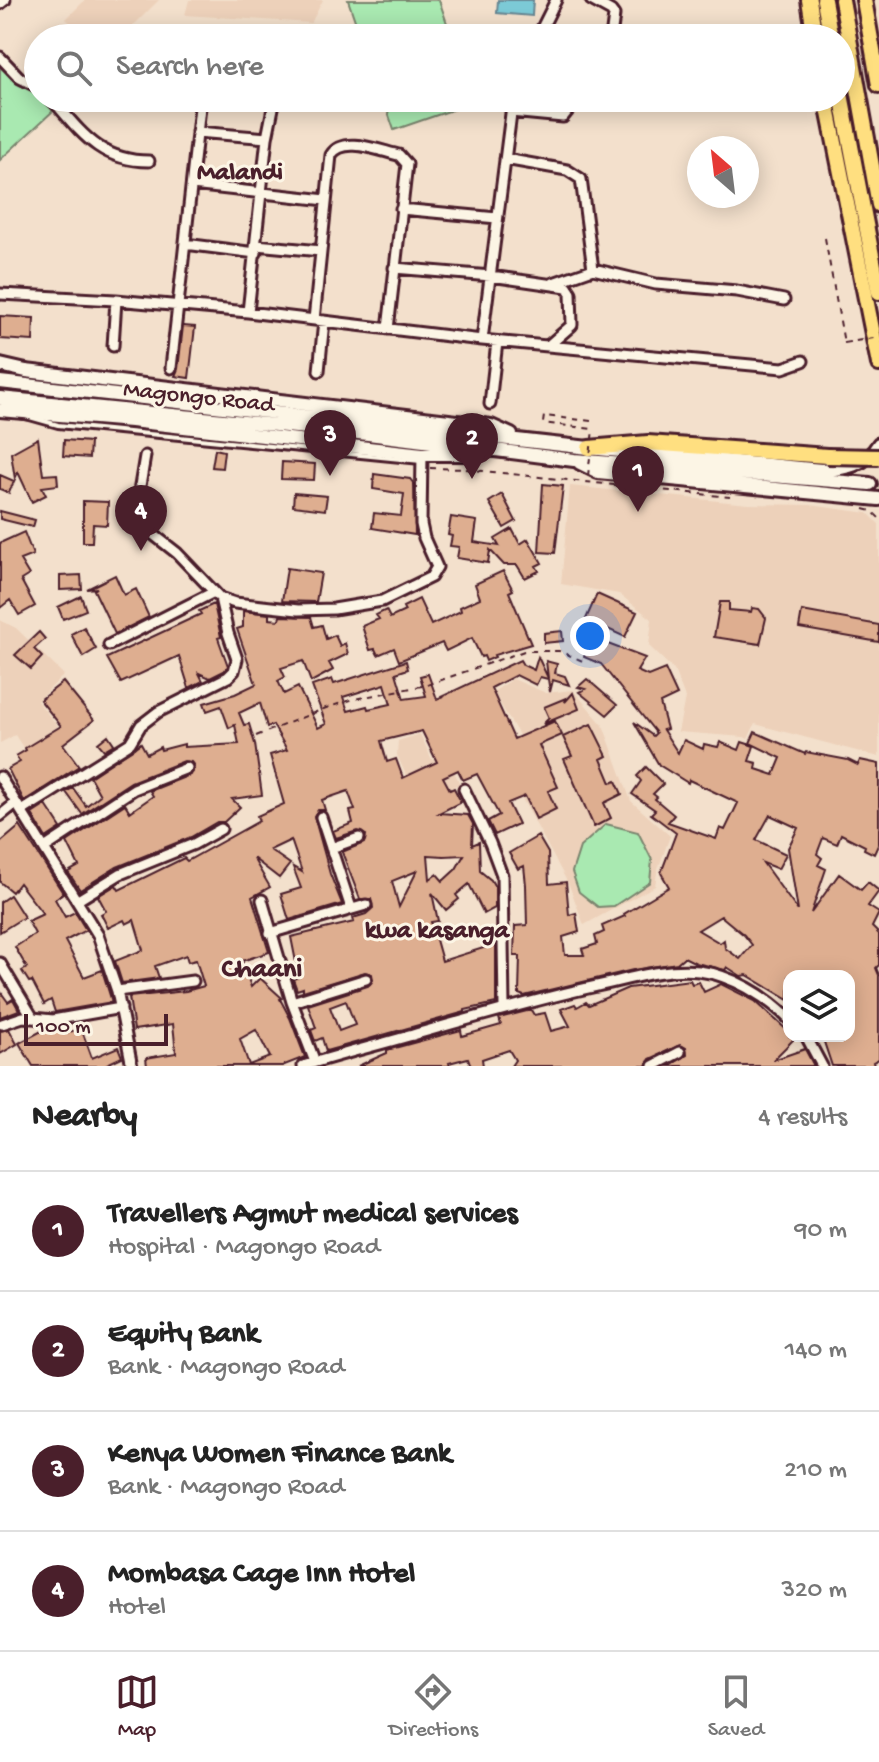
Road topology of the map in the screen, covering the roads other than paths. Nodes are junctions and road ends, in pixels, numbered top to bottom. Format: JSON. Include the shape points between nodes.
{"nodes":[{"id":1,"x":5,"y":0,"type":"edge"},
{"id":2,"x":556,"y":0,"type":"edge"},
{"id":3,"x":591,"y":0,"type":"edge"},
{"id":4,"x":809,"y":0,"type":"edge"},
{"id":5,"x":824,"y":0,"type":"edge"},
{"id":6,"x":842,"y":0,"type":"edge"},
{"id":7,"x":864,"y":0,"type":"edge"},
{"id":8,"x":0,"y":4,"type":"edge"},
{"id":9,"x":544,"y":24,"type":"edge"},
{"id":10,"x":613,"y":24,"type":"edge"},
{"id":11,"x":813,"y":24,"type":"edge"},
{"id":12,"x":828,"y":24,"type":"edge"},
{"id":13,"x":846,"y":24,"type":"edge"},
{"id":14,"x":0,"y":57,"type":"edge"},
{"id":15,"x":855,"y":72,"type":"edge"},
{"id":16,"x":24,"y":80,"type":"edge"},
{"id":17,"x":879,"y":85,"type":"edge"},
{"id":18,"x":63,"y":112,"type":"edge"},
{"id":19,"x":199,"y":112,"type":"edge"},
{"id":20,"x":272,"y":112,"type":"edge"},
{"id":21,"x":511,"y":112,"type":"joint"},
{"id":22,"x":567,"y":112,"type":"edge"},
{"id":23,"x":829,"y":112,"type":"edge"},
{"id":24,"x":844,"y":112,"type":"edge"},
{"id":25,"x":197,"y":132,"type":"junction"},
{"id":26,"x":267,"y":138,"type":"junction"},
{"id":27,"x":505,"y":159,"type":"junction"},
{"id":28,"x":149,"y":161,"type":"dead end"},
{"id":29,"x":192,"y":185,"type":"junction"},
{"id":30,"x":261,"y":194,"type":"junction"},
{"id":31,"x":326,"y":200,"type":"junction"},
{"id":32,"x":879,"y":205,"type":"edge"},
{"id":33,"x":401,"y":209,"type":"junction"},
{"id":34,"x":497,"y":218,"type":"junction"},
{"id":35,"x":185,"y":244,"type":"junction"},
{"id":36,"x":256,"y":249,"type":"junction"},
{"id":37,"x":321,"y":251,"type":"junction"},
{"id":38,"x":394,"y":268,"type":"junction"},
{"id":39,"x":593,"y":269,"type":"junction"},
{"id":40,"x":491,"y":276,"type":"junction"},
{"id":41,"x":553,"y":283,"type":"junction"},
{"id":42,"x":879,"y":292,"type":"edge"},
{"id":43,"x":0,"y":294,"type":"edge"},
{"id":44,"x":116,"y":300,"type":"junction"},
{"id":45,"x":784,"y":300,"type":"dead end"},
{"id":46,"x":176,"y":306,"type":"junction"},
{"id":47,"x":248,"y":312,"type":"junction"},
{"id":48,"x":319,"y":320,"type":"junction"},
{"id":49,"x":388,"y":329,"type":"junction"},
{"id":50,"x":482,"y":340,"type":"junction"},
{"id":51,"x":497,"y":342,"type":"junction"},
{"id":52,"x":113,"y":346,"type":"dead end"},
{"id":53,"x":548,"y":346,"type":"junction"},
{"id":54,"x":803,"y":361,"type":"dead end"},
{"id":55,"x":879,"y":364,"type":"edge"},
{"id":56,"x":0,"y":365,"type":"edge"},
{"id":57,"x":171,"y":368,"type":"dead end"},
{"id":58,"x":319,"y":371,"type":"dead end"},
{"id":59,"x":0,"y":382,"type":"edge"},
{"id":60,"x":0,"y":398,"type":"edge"},
{"id":61,"x":490,"y":404,"type":"dead end"},
{"id":62,"x":0,"y":411,"type":"edge"},
{"id":63,"x":522,"y":440,"type":"junction"},
{"id":64,"x":879,"y":444,"type":"edge"},
{"id":65,"x":589,"y":448,"type":"junction"},
{"id":66,"x":492,"y":451,"type":"junction"},
{"id":67,"x":145,"y":456,"type":"dead end"},
{"id":68,"x":421,"y":457,"type":"junction"},
{"id":69,"x":879,"y":457,"type":"edge"},
{"id":70,"x":574,"y":460,"type":"junction"},
{"id":71,"x":870,"y":484,"type":"dead end"},
{"id":72,"x":879,"y":499,"type":"edge"},
{"id":73,"x":217,"y":595,"type":"junction"},
{"id":74,"x":109,"y":645,"type":"dead end"},
{"id":75,"x":187,"y":768,"type":"dead end"},
{"id":76,"x":0,"y":777,"type":"edge"},
{"id":77,"x":464,"y":789,"type":"dead end"},
{"id":78,"x":19,"y":807,"type":"junction"},
{"id":79,"x":0,"y":816,"type":"edge"},
{"id":80,"x":321,"y":817,"type":"dead end"},
{"id":81,"x":221,"y":829,"type":"dead end"},
{"id":82,"x":359,"y":838,"type":"dead end"},
{"id":83,"x":46,"y":847,"type":"junction"},
{"id":84,"x":331,"y":848,"type":"junction"},
{"id":85,"x":78,"y":900,"type":"junction"},
{"id":86,"x":262,"y":900,"type":"dead end"},
{"id":87,"x":366,"y":905,"type":"dead end"},
{"id":88,"x":351,"y":908,"type":"junction"},
{"id":89,"x":270,"y":933,"type":"junction"},
{"id":90,"x":0,"y":963,"type":"edge"},
{"id":91,"x":366,"y":979,"type":"dead end"},
{"id":92,"x":193,"y":981,"type":"dead end"},
{"id":93,"x":117,"y":991,"type":"junction"},
{"id":94,"x":292,"y":1002,"type":"junction"},
{"id":95,"x":504,"y":1007,"type":"junction"},
{"id":96,"x":121,"y":1008,"type":"junction"},
{"id":97,"x":783,"y":1013,"type":"edge"},
{"id":98,"x":33,"y":1018,"type":"junction"},
{"id":99,"x":2,"y":1024,"type":"dead end"},
{"id":100,"x":809,"y":1042,"type":"edge"},
{"id":101,"x":680,"y":1052,"type":"dead end"},
{"id":102,"x":315,"y":1062,"type":"junction"},
{"id":103,"x":132,"y":1066,"type":"edge"},
{"id":104,"x":303,"y":1066,"type":"edge"},
{"id":105,"x":653,"y":1066,"type":"edge"},
{"id":106,"x":822,"y":1066,"type":"edge"}],
"edges":[{"from":1,"to":8,"type":"street"},
{"from":2,"to":9,"type":"street"},
{"from":3,"to":10,"type":"street","via":[[614,15]]},
{"from":4,"to":11,"type":"highway"},
{"from":5,"to":12,"type":"highway"},
{"from":6,"to":13,"type":"highway"},
{"from":7,"to":17,"type":"highway"},
{"from":14,"to":16,"type":"street"},
{"from":15,"to":32,"type":"highway"},
{"from":18,"to":28,"type":"street","via":[[90,142],[116,158]]},
{"from":19,"to":25,"type":"street"},
{"from":20,"to":26,"type":"street"},
{"from":21,"to":22,"type":"street","via":[[563,117]]},
{"from":21,"to":27,"type":"street"},
{"from":23,"to":55,"type":"highway"},
{"from":24,"to":42,"type":"highway"},
{"from":25,"to":26,"type":"street"},
{"from":25,"to":29,"type":"street"},
{"from":26,"to":30,"type":"street"},
{"from":27,"to":34,"type":"street"},
{"from":27,"to":39,"type":"street","via":[[567,170],[581,179]]},
{"from":29,"to":30,"type":"street"},
{"from":29,"to":35,"type":"street"},
{"from":30,"to":31,"type":"street"},
{"from":30,"to":36,"type":"street"},
{"from":31,"to":33,"type":"street","via":[[331,155],[347,145],[403,157],[407,164]]},
{"from":31,"to":37,"type":"street"},
{"from":33,"to":34,"type":"street"},
{"from":33,"to":38,"type":"street"},
{"from":34,"to":40,"type":"street"},
{"from":35,"to":36,"type":"street"},
{"from":35,"to":46,"type":"street"},
{"from":36,"to":37,"type":"street"},
{"from":36,"to":47,"type":"street"},
{"from":37,"to":48,"type":"street"},
{"from":38,"to":40,"type":"street"},
{"from":38,"to":49,"type":"street"},
{"from":39,"to":41,"type":"street"},
{"from":39,"to":45,"type":"street","via":[[666,286]]},
{"from":40,"to":41,"type":"street"},
{"from":40,"to":50,"type":"street"},
{"from":41,"to":53,"type":"street","via":[[570,290],[572,322]]},
{"from":43,"to":44,"type":"street"},
{"from":44,"to":46,"type":"street"},
{"from":44,"to":52,"type":"street"},
{"from":46,"to":47,"type":"street"},
{"from":46,"to":57,"type":"street"},
{"from":47,"to":48,"type":"street"},
{"from":48,"to":49,"type":"street"},
{"from":48,"to":58,"type":"street"},
{"from":49,"to":50,"type":"street"},
{"from":50,"to":51,"type":"street"},
{"from":51,"to":53,"type":"street"},
{"from":51,"to":61,"type":"street"},
{"from":53,"to":54,"type":"street","via":[[783,368]]},
{"from":56,"to":63,"type":"main road","via":[[491,426]]},
{"from":59,"to":63,"type":"main road"},
{"from":60,"to":66,"type":"main road","name":"Magongo Road"},
{"from":62,"to":68,"type":"main road"},
{"from":63,"to":65,"type":"main road"},
{"from":64,"to":65,"type":"main road","via":[[864,460],[843,469],[821,470]]},
{"from":65,"to":69,"type":"highway","bridge":true,"via":[[648,443]]},
{"from":66,"to":68,"type":"main road"},
{"from":66,"to":70,"type":"main road","name":"Magongo Road"},
{"from":67,"to":73,"type":"street","via":[[137,521]]},
{"from":68,"to":73,"type":"street","via":[[421,524],[437,567],[431,577],[382,601],[320,611],[235,603]]},
{"from":70,"to":71,"type":"main road","name":"Magongo Road"},
{"from":70,"to":72,"type":"main road","via":[[598,472]]},
{"from":73,"to":74,"type":"street"},
{"from":73,"to":78,"type":"street","via":[[237,659],[232,674],[158,712],[130,743]]},
{"from":75,"to":83,"type":"street","via":[[134,789]]},
{"from":76,"to":78,"type":"street"},
{"from":77,"to":95,"type":"street","via":[[502,875]]},
{"from":78,"to":79,"type":"street"},
{"from":78,"to":83,"type":"street"},
{"from":80,"to":84,"type":"street"},
{"from":81,"to":85,"type":"street","via":[[120,874]]},
{"from":82,"to":84,"type":"street"},
{"from":83,"to":85,"type":"street"},
{"from":84,"to":88,"type":"street"},
{"from":85,"to":93,"type":"street","via":[[98,935]]},
{"from":86,"to":89,"type":"street"},
{"from":87,"to":88,"type":"street"},
{"from":88,"to":89,"type":"street"},
{"from":89,"to":94,"type":"street"},
{"from":90,"to":98,"type":"street"},
{"from":91,"to":94,"type":"street"},
{"from":92,"to":93,"type":"street"},
{"from":93,"to":96,"type":"street"},
{"from":94,"to":102,"type":"street"},
{"from":95,"to":97,"type":"street","via":[[649,975],[697,970],[758,993]]},
{"from":95,"to":102,"type":"street"},
{"from":96,"to":98,"type":"street","via":[[53,1020]]},
{"from":96,"to":103,"type":"street"},
{"from":98,"to":99,"type":"street"},
{"from":100,"to":106,"type":"street"},
{"from":101,"to":105,"type":"street"},
{"from":102,"to":104,"type":"street"}]}
